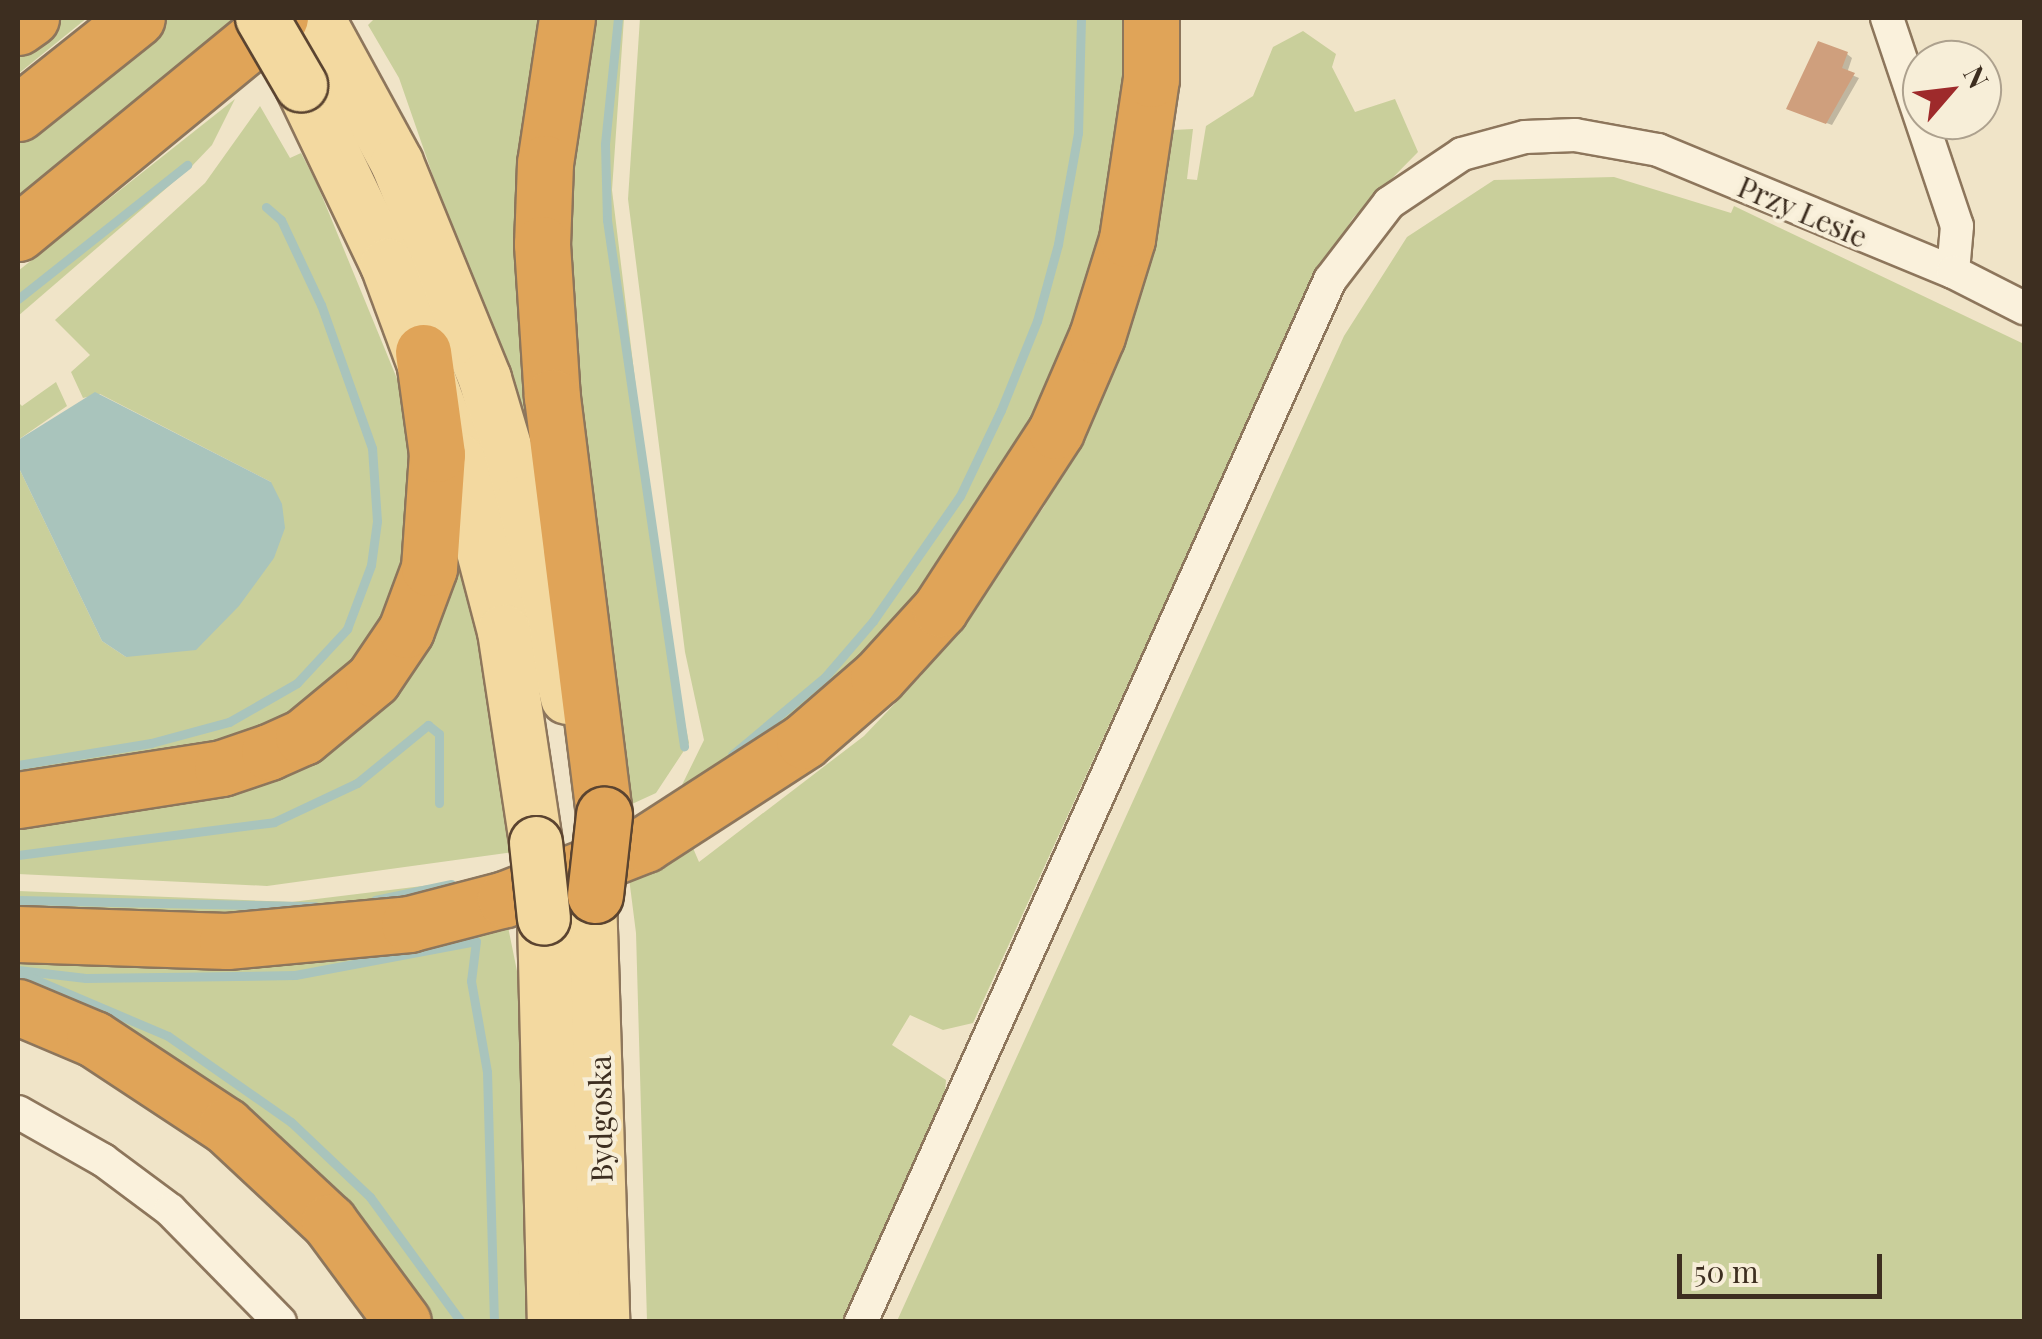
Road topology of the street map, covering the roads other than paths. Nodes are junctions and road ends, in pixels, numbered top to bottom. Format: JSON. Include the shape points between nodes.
{"nodes":[{"id":1,"x":31,"y":18,"type":"edge"},
{"id":2,"x":137,"y":18,"type":"edge"},
{"id":3,"x":262,"y":18,"type":"edge"},
{"id":4,"x":280,"y":18,"type":"edge"},
{"id":5,"x":568,"y":18,"type":"edge"},
{"id":6,"x":1151,"y":18,"type":"edge"},
{"id":7,"x":1887,"y":18,"type":"edge"},
{"id":8,"x":18,"y":28,"type":"edge"},
{"id":9,"x":319,"y":52,"type":"edge"},
{"id":10,"x":18,"y":113,"type":"edge"},
{"id":11,"x":18,"y":232,"type":"edge"},
{"id":12,"x":1953,"y":272,"type":"junction"},
{"id":13,"x":2024,"y":308,"type":"edge"},
{"id":14,"x":423,"y":352,"type":"junction"},
{"id":15,"x":18,"y":800,"type":"edge"},
{"id":16,"x":594,"y":820,"type":"junction"},
{"id":17,"x":580,"y":907,"type":"junction"},
{"id":18,"x":18,"y":934,"type":"edge"},
{"id":19,"x":18,"y":1007,"type":"edge"},
{"id":20,"x":18,"y":1112,"type":"edge"},
{"id":21,"x":280,"y":1322,"type":"edge"},
{"id":22,"x":402,"y":1322,"type":"edge"},
{"id":23,"x":554,"y":1322,"type":"edge"},
{"id":24,"x":603,"y":1322,"type":"edge"},
{"id":25,"x":862,"y":1322,"type":"edge"}],
"edges":[{"from":1,"to":8,"type":"highway"},
{"from":2,"to":10,"type":"highway"},
{"from":3,"to":9,"type":"main road","bridge":true},
{"from":4,"to":11,"type":"highway"},
{"from":5,"to":16,"type":"highway","via":[[544,164],[542,244]]},
{"from":6,"to":18,"type":"highway","via":[[1151,80],[1127,239],[1097,336],[1056,431],[940,609],[878,677],[804,741],[645,844],[505,899],[409,924],[227,941]]},
{"from":7,"to":12,"type":"street","via":[[1957,226]]},
{"from":9,"to":14,"type":"main road"},
{"from":9,"to":16,"type":"main road","via":[[397,163],[500,425]]},
{"from":12,"to":13,"type":"street","name":"Przy Lesie"},
{"from":12,"to":25,"type":"street","name":"Przy Lesie","via":[[1658,150],[1575,135],[1504,140],[1442,163],[1389,203],[1330,280]]},
{"from":14,"to":15,"type":"highway","via":[[438,454],[429,568],[406,630],[373,679],[303,737],[269,752],[222,768]]},
{"from":14,"to":17,"type":"main road","bridge":true,"via":[[495,594],[536,843]]},
{"from":16,"to":17,"type":"highway","bridge":true},
{"from":17,"to":23,"type":"main road"},
{"from":17,"to":24,"type":"main road","name":"Bydgoska"},
{"from":19,"to":22,"type":"highway","via":[[94,1039],[226,1126],[329,1222]]},
{"from":20,"to":21,"type":"street","via":[[103,1160],[170,1210]]}]}
